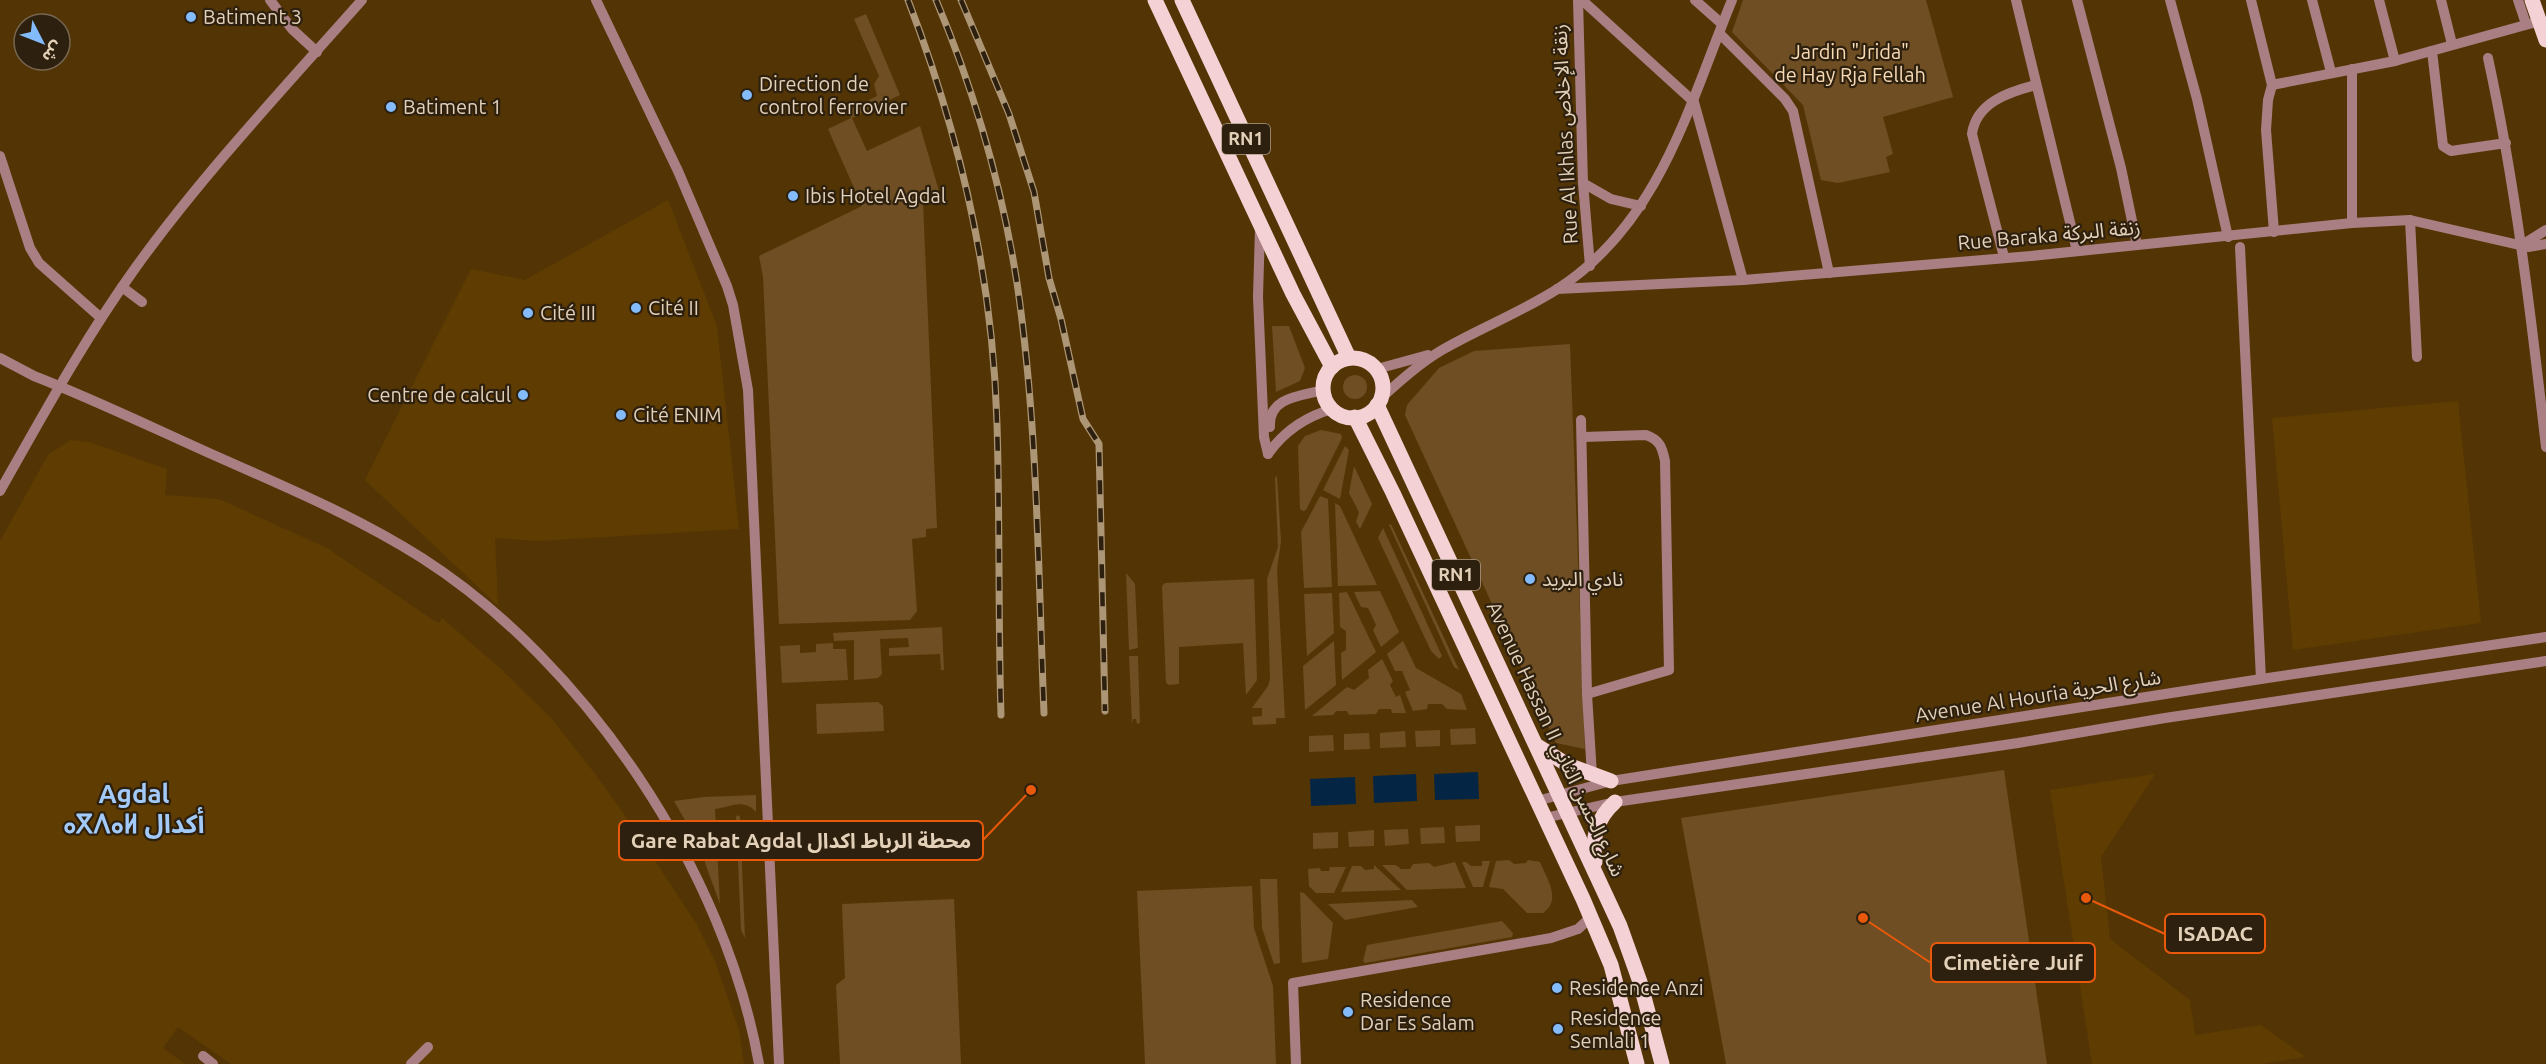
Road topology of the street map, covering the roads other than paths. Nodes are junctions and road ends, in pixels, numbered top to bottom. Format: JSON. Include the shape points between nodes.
{"nodes":[{"id":1,"x":270,"y":0,"type":"edge"},
{"id":2,"x":362,"y":0,"type":"edge"},
{"id":3,"x":596,"y":0,"type":"edge"},
{"id":4,"x":1155,"y":0,"type":"edge"},
{"id":5,"x":1182,"y":0,"type":"edge"},
{"id":6,"x":1578,"y":0,"type":"edge"},
{"id":7,"x":1582,"y":0,"type":"edge"},
{"id":8,"x":1695,"y":0,"type":"edge"},
{"id":9,"x":1732,"y":0,"type":"edge"},
{"id":10,"x":2016,"y":0,"type":"edge"},
{"id":11,"x":2077,"y":0,"type":"edge"},
{"id":12,"x":2170,"y":0,"type":"edge"},
{"id":13,"x":2251,"y":0,"type":"edge"},
{"id":14,"x":2312,"y":0,"type":"edge"},
{"id":15,"x":2379,"y":0,"type":"edge"},
{"id":16,"x":2441,"y":0,"type":"edge"},
{"id":17,"x":2518,"y":0,"type":"edge"},
{"id":18,"x":2532,"y":0,"type":"edge"},
{"id":19,"x":2533,"y":23,"type":"junction"},
{"id":20,"x":1721,"y":29,"type":"junction"},
{"id":21,"x":2546,"y":40,"type":"edge"},
{"id":22,"x":2452,"y":44,"type":"junction"},
{"id":23,"x":2432,"y":51,"type":"junction"},
{"id":24,"x":317,"y":52,"type":"junction"},
{"id":25,"x":2488,"y":58,"type":"dead end"},
{"id":26,"x":2395,"y":61,"type":"junction"},
{"id":27,"x":2352,"y":69,"type":"junction"},
{"id":28,"x":2331,"y":72,"type":"junction"},
{"id":29,"x":2036,"y":85,"type":"junction"},
{"id":30,"x":2272,"y":85,"type":"junction"},
{"id":31,"x":1694,"y":102,"type":"junction"},
{"id":32,"x":2506,"y":143,"type":"junction"},
{"id":33,"x":0,"y":156,"type":"edge"},
{"id":34,"x":1583,"y":183,"type":"junction"},
{"id":35,"x":1641,"y":206,"type":"junction"},
{"id":36,"x":2410,"y":220,"type":"junction"},
{"id":37,"x":2352,"y":223,"type":"junction"},
{"id":38,"x":1260,"y":225,"type":"junction"},
{"id":39,"x":2546,"y":230,"type":"edge"},
{"id":40,"x":2274,"y":232,"type":"junction"},
{"id":41,"x":2228,"y":237,"type":"junction"},
{"id":42,"x":2138,"y":245,"type":"junction"},
{"id":43,"x":2522,"y":245,"type":"junction"},
{"id":44,"x":2544,"y":245,"type":"edge"},
{"id":45,"x":2240,"y":247,"type":"dead end"},
{"id":46,"x":2077,"y":251,"type":"junction"},
{"id":47,"x":2004,"y":257,"type":"junction"},
{"id":48,"x":1590,"y":266,"type":"junction"},
{"id":49,"x":1828,"y":273,"type":"junction"},
{"id":50,"x":1743,"y":280,"type":"junction"},
{"id":51,"x":122,"y":287,"type":"junction"},
{"id":52,"x":1557,"y":290,"type":"junction"},
{"id":53,"x":142,"y":302,"type":"dead end"},
{"id":54,"x":101,"y":318,"type":"junction"},
{"id":55,"x":1440,"y":351,"type":"junction"},
{"id":56,"x":2417,"y":357,"type":"dead end"},
{"id":57,"x":0,"y":358,"type":"edge"},
{"id":58,"x":1349,"y":358,"type":"junction"},
{"id":59,"x":1332,"y":367,"type":"junction"},
{"id":60,"x":1377,"y":369,"type":"junction"},
{"id":61,"x":59,"y":386,"type":"junction"},
{"id":62,"x":1324,"y":390,"type":"junction"},
{"id":63,"x":1379,"y":402,"type":"junction"},
{"id":64,"x":1332,"y":409,"type":"junction"},
{"id":65,"x":1355,"y":417,"type":"junction"},
{"id":66,"x":1581,"y":420,"type":"dead end"},
{"id":67,"x":1583,"y":437,"type":"junction"},
{"id":68,"x":2546,"y":447,"type":"edge"},
{"id":69,"x":1268,"y":454,"type":"junction"},
{"id":70,"x":0,"y":491,"type":"edge"},
{"id":71,"x":2546,"y":637,"type":"edge"},
{"id":72,"x":2546,"y":661,"type":"edge"},
{"id":73,"x":2261,"y":679,"type":"junction"},
{"id":74,"x":1587,"y":694,"type":"junction"},
{"id":75,"x":1534,"y":744,"type":"junction"},
{"id":76,"x":1592,"y":775,"type":"junction"},
{"id":77,"x":1611,"y":781,"type":"junction"},
{"id":78,"x":1558,"y":795,"type":"junction"},
{"id":79,"x":1537,"y":801,"type":"junction"},
{"id":80,"x":1615,"y":802,"type":"junction"},
{"id":81,"x":1567,"y":813,"type":"junction"},
{"id":82,"x":1545,"y":818,"type":"junction"},
{"id":83,"x":1596,"y":874,"type":"junction"},
{"id":84,"x":1591,"y":917,"type":"junction"},
{"id":85,"x":429,"y":1047,"type":"dead end"},
{"id":86,"x":202,"y":1056,"type":"dead end"},
{"id":87,"x":213,"y":1064,"type":"edge"},
{"id":88,"x":411,"y":1064,"type":"edge"},
{"id":89,"x":759,"y":1064,"type":"edge"},
{"id":90,"x":779,"y":1064,"type":"edge"},
{"id":91,"x":1296,"y":1064,"type":"edge"},
{"id":92,"x":1637,"y":1064,"type":"edge"},
{"id":93,"x":1662,"y":1064,"type":"edge"}],
"edges":[{"from":1,"to":24,"type":"street","via":[[292,29]]},
{"from":2,"to":24,"type":"street"},
{"from":3,"to":90,"type":"street","via":[[702,224],[730,296],[741,343],[748,390]]},
{"from":4,"to":38,"type":"main road","number":"RN1"},
{"from":5,"to":58,"type":"main road","number":"RN1"},
{"from":6,"to":34,"type":"street","name":"Rue Al Ikhlas زنقة الإخلاص"},
{"from":7,"to":31,"type":"street"},
{"from":8,"to":20,"type":"street"},
{"from":9,"to":20,"type":"street"},
{"from":10,"to":29,"type":"street"},
{"from":11,"to":42,"type":"street"},
{"from":12,"to":41,"type":"street"},
{"from":13,"to":30,"type":"street"},
{"from":14,"to":28,"type":"street"},
{"from":15,"to":26,"type":"street"},
{"from":16,"to":22,"type":"street"},
{"from":17,"to":19,"type":"street"},
{"from":18,"to":19,"type":"main road"},
{"from":19,"to":21,"type":"main road"},
{"from":19,"to":22,"type":"street"},
{"from":20,"to":31,"type":"street"},
{"from":20,"to":49,"type":"street","via":[[1793,111]]},
{"from":22,"to":23,"type":"street"},
{"from":23,"to":26,"type":"street"},
{"from":23,"to":32,"type":"street","via":[[2443,146],[2451,151]]},
{"from":24,"to":51,"type":"street","via":[[169,224]]},
{"from":25,"to":32,"type":"street"},
{"from":26,"to":27,"type":"street"},
{"from":27,"to":28,"type":"street"},
{"from":27,"to":37,"type":"street"},
{"from":28,"to":30,"type":"street"},
{"from":29,"to":46,"type":"street"},
{"from":29,"to":47,"type":"street","via":[[1990,103],[1973,125],[1972,134]]},
{"from":30,"to":40,"type":"street","via":[[2266,130]]},
{"from":31,"to":35,"type":"street","via":[[1677,143]]},
{"from":31,"to":50,"type":"street"},
{"from":32,"to":43,"type":"street"},
{"from":33,"to":54,"type":"street","via":[[30,248],[39,263]]},
{"from":34,"to":35,"type":"street","via":[[1611,198]]},
{"from":34,"to":48,"type":"street","name":"Rue Al Ikhlas زنقة الإخلاص"},
{"from":35,"to":48,"type":"street"},
{"from":36,"to":37,"type":"street","name":"Rue Baraka زنقة البركة"},
{"from":36,"to":43,"type":"street","name":"Rue Baraka زنقة البركة"},
{"from":36,"to":56,"type":"street"},
{"from":37,"to":40,"type":"street","name":"Rue Baraka زنقة البركة"},
{"from":38,"to":59,"type":"main road","number":"RN1"},
{"from":38,"to":69,"type":"street","via":[[1258,297]]},
{"from":39,"to":43,"type":"street"},
{"from":40,"to":41,"type":"street","name":"Rue Baraka زنقة البركة"},
{"from":41,"to":42,"type":"street","name":"Rue Baraka زنقة البركة"},
{"from":42,"to":46,"type":"street","name":"Rue Baraka زنقة البركة"},
{"from":43,"to":44,"type":"street","name":"Rue Baraka زنقة البركة"},
{"from":43,"to":68,"type":"street"},
{"from":45,"to":73,"type":"street"},
{"from":46,"to":47,"type":"street","name":"Rue Baraka زنقة البركة"},
{"from":47,"to":49,"type":"street","name":"Rue Baraka زنقة البركة"},
{"from":48,"to":52,"type":"street"},
{"from":49,"to":50,"type":"street","name":"Rue Baraka زنقة البركة"},
{"from":50,"to":52,"type":"street","name":"Rue Baraka زنقة البركة"},
{"from":51,"to":53,"type":"street"},
{"from":51,"to":54,"type":"street"},
{"from":52,"to":55,"type":"street"},
{"from":54,"to":61,"type":"street"},
{"from":55,"to":60,"type":"street"},
{"from":55,"to":63,"type":"street"},
{"from":57,"to":61,"type":"street"},
{"from":58,"to":59,"type":"main road"},
{"from":58,"to":60,"type":"main road","via":[[1364,360]]},
{"from":59,"to":62,"type":"main road"},
{"from":60,"to":63,"type":"main road","number":"RN1","via":[[1382,380]]},
{"from":61,"to":70,"type":"street"},
{"from":61,"to":89,"type":"street","via":[[382,534],[458,583],[562,677],[618,746],[681,847],[730,959]]},
{"from":62,"to":64,"type":"main road"},
{"from":62,"to":69,"type":"street","via":[[1275,407],[1270,418]]},
{"from":63,"to":65,"type":"main road","via":[[1365,415]]},
{"from":63,"to":75,"type":"main road","name":"Avenue Hassan II شارع الحسن الثاني","number":"RN1"},
{"from":64,"to":65,"type":"main road"},
{"from":64,"to":69,"type":"street","via":[[1308,417]]},
{"from":65,"to":79,"type":"main road","number":"RN1"},
{"from":66,"to":67,"type":"street"},
{"from":67,"to":74,"type":"street"},
{"from":67,"to":74,"type":"street","via":[[1646,435],[1662,445],[1669,670]]},
{"from":71,"to":73,"type":"street","name":"Avenue Al Houria شارع الحرية"},
{"from":72,"to":80,"type":"street"},
{"from":73,"to":77,"type":"street","name":"Avenue Al Houria شارع الحرية"},
{"from":74,"to":76,"type":"street"},
{"from":75,"to":76,"type":"main road"},
{"from":75,"to":78,"type":"main road","name":"Avenue Hassan II شارع الحسن الثاني","number":"RN1"},
{"from":76,"to":77,"type":"main road"},
{"from":77,"to":78,"type":"street","name":"Avenue Al Houria شارع الحرية"},
{"from":78,"to":79,"type":"street","name":"Avenue Al Houria شارع الحرية"},
{"from":78,"to":81,"type":"main road","name":"Avenue Hassan II شارع الحسن الثاني","number":"RN1"},
{"from":79,"to":82,"type":"main road","number":"RN1"},
{"from":80,"to":81,"type":"street"},
{"from":80,"to":83,"type":"main road","via":[[1601,817],[1594,835]]},
{"from":81,"to":82,"type":"street"},
{"from":81,"to":83,"type":"main road","name":"Avenue Hassan II شارع الحسن الثاني","number":"RN1"},
{"from":82,"to":84,"type":"main road","number":"RN1"},
{"from":83,"to":93,"type":"main road","name":"Avenue Hassan II شارع الحسن الثاني","number":"RN1","via":[[1637,971]]},
{"from":84,"to":91,"type":"street","via":[[1560,936],[1293,983]]},
{"from":84,"to":92,"type":"main road","number":"RN1","via":[[1616,981]]},
{"from":85,"to":88,"type":"street"},
{"from":86,"to":87,"type":"street"}]}
